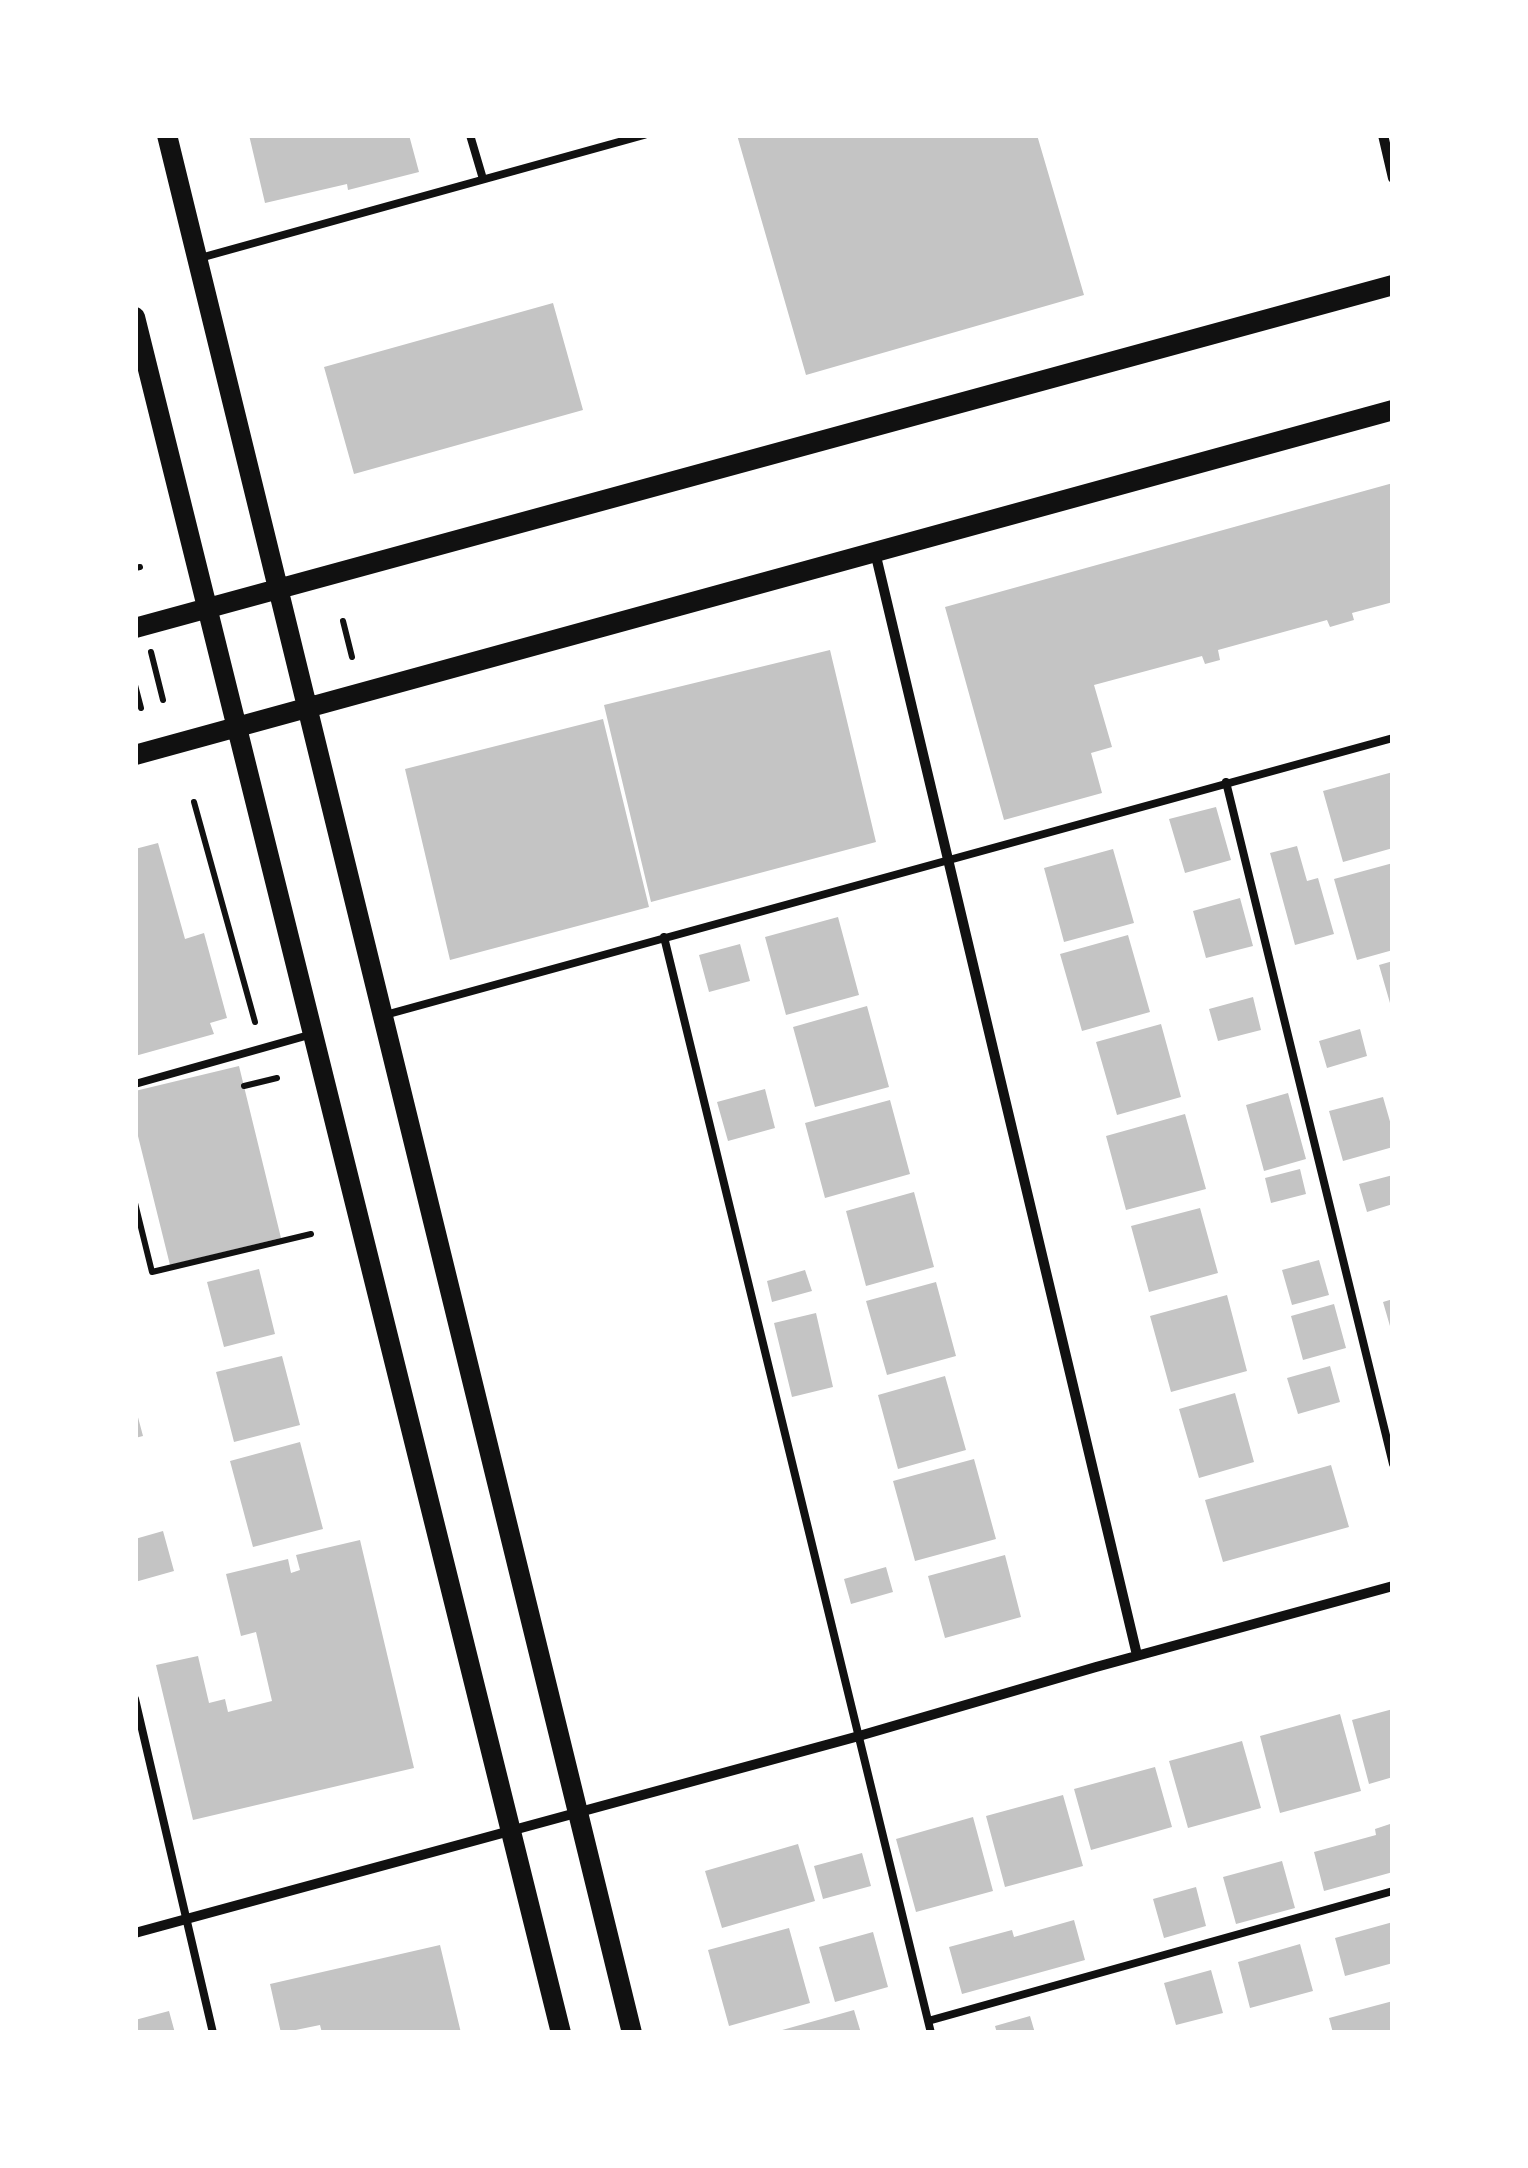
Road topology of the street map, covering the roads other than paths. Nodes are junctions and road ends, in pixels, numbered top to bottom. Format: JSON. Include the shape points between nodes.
{"nodes":[{"id":1,"x":167,"y":135,"type":"edge"},
{"id":2,"x":470,"y":135,"type":"edge"},
{"id":3,"x":644,"y":135,"type":"edge"},
{"id":4,"x":1382,"y":135,"type":"edge"},
{"id":5,"x":1393,"y":178,"type":"edge"},
{"id":6,"x":482,"y":179,"type":"junction"},
{"id":7,"x":196,"y":259,"type":"junction"},
{"id":8,"x":1393,"y":285,"type":"edge"},
{"id":9,"x":135,"y":317,"type":"edge"},
{"id":10,"x":1393,"y":410,"type":"edge"},
{"id":11,"x":875,"y":552,"type":"junction"},
{"id":12,"x":278,"y":590,"type":"junction"},
{"id":13,"x":207,"y":608,"type":"junction"},
{"id":14,"x":135,"y":628,"type":"edge"},
{"id":15,"x":307,"y":707,"type":"junction"},
{"id":16,"x":236,"y":727,"type":"junction"},
{"id":17,"x":1393,"y":738,"type":"edge"},
{"id":18,"x":135,"y":754,"type":"edge"},
{"id":19,"x":1226,"y":782,"type":"junction"},
{"id":20,"x":949,"y":859,"type":"junction"},
{"id":21,"x":664,"y":938,"type":"junction"},
{"id":22,"x":383,"y":1015,"type":"junction"},
{"id":23,"x":313,"y":1034,"type":"junction"},
{"id":24,"x":135,"y":1084,"type":"edge"},
{"id":25,"x":1393,"y":1464,"type":"edge"},
{"id":26,"x":1393,"y":1586,"type":"edge"},
{"id":27,"x":1137,"y":1655,"type":"junction"},
{"id":28,"x":135,"y":1699,"type":"edge"},
{"id":29,"x":860,"y":1736,"type":"junction"},
{"id":30,"x":579,"y":1812,"type":"junction"},
{"id":31,"x":509,"y":1830,"type":"junction"},
{"id":32,"x":1393,"y":1892,"type":"edge"},
{"id":33,"x":185,"y":1918,"type":"junction"},
{"id":34,"x":135,"y":1933,"type":"edge"},
{"id":35,"x":928,"y":2021,"type":"junction"},
{"id":36,"x":213,"y":2033,"type":"edge"},
{"id":37,"x":561,"y":2033,"type":"edge"},
{"id":38,"x":632,"y":2033,"type":"edge"},
{"id":39,"x":931,"y":2033,"type":"edge"}],
"edges":[{"from":1,"to":7,"type":"main road"},
{"from":2,"to":6,"type":"lane"},
{"from":3,"to":6,"type":"lane"},
{"from":4,"to":5,"type":"street"},
{"from":6,"to":7,"type":"lane"},
{"from":7,"to":12,"type":"main road"},
{"from":8,"to":12,"type":"main road"},
{"from":9,"to":13,"type":"main road"},
{"from":10,"to":11,"type":"main road"},
{"from":11,"to":15,"type":"main road"},
{"from":11,"to":20,"type":"street"},
{"from":12,"to":13,"type":"main road"},
{"from":12,"to":15,"type":"main road"},
{"from":13,"to":14,"type":"main road"},
{"from":13,"to":16,"type":"main road"},
{"from":15,"to":16,"type":"main road"},
{"from":15,"to":22,"type":"main road"},
{"from":16,"to":18,"type":"main road"},
{"from":16,"to":23,"type":"main road"},
{"from":17,"to":19,"type":"lane"},
{"from":19,"to":20,"type":"lane"},
{"from":19,"to":25,"type":"lane"},
{"from":20,"to":21,"type":"lane"},
{"from":20,"to":27,"type":"street"},
{"from":21,"to":22,"type":"lane"},
{"from":21,"to":29,"type":"lane"},
{"from":22,"to":30,"type":"main road"},
{"from":23,"to":24,"type":"lane"},
{"from":23,"to":31,"type":"main road"},
{"from":26,"to":27,"type":"street"},
{"from":27,"to":29,"type":"street"},
{"from":28,"to":33,"type":"lane"},
{"from":29,"to":30,"type":"street"},
{"from":29,"to":35,"type":"lane"},
{"from":30,"to":31,"type":"street"},
{"from":30,"to":38,"type":"main road"},
{"from":31,"to":33,"type":"street"},
{"from":31,"to":37,"type":"main road"},
{"from":32,"to":35,"type":"lane"},
{"from":33,"to":34,"type":"street"},
{"from":33,"to":36,"type":"lane"},
{"from":35,"to":39,"type":"lane"}]}
